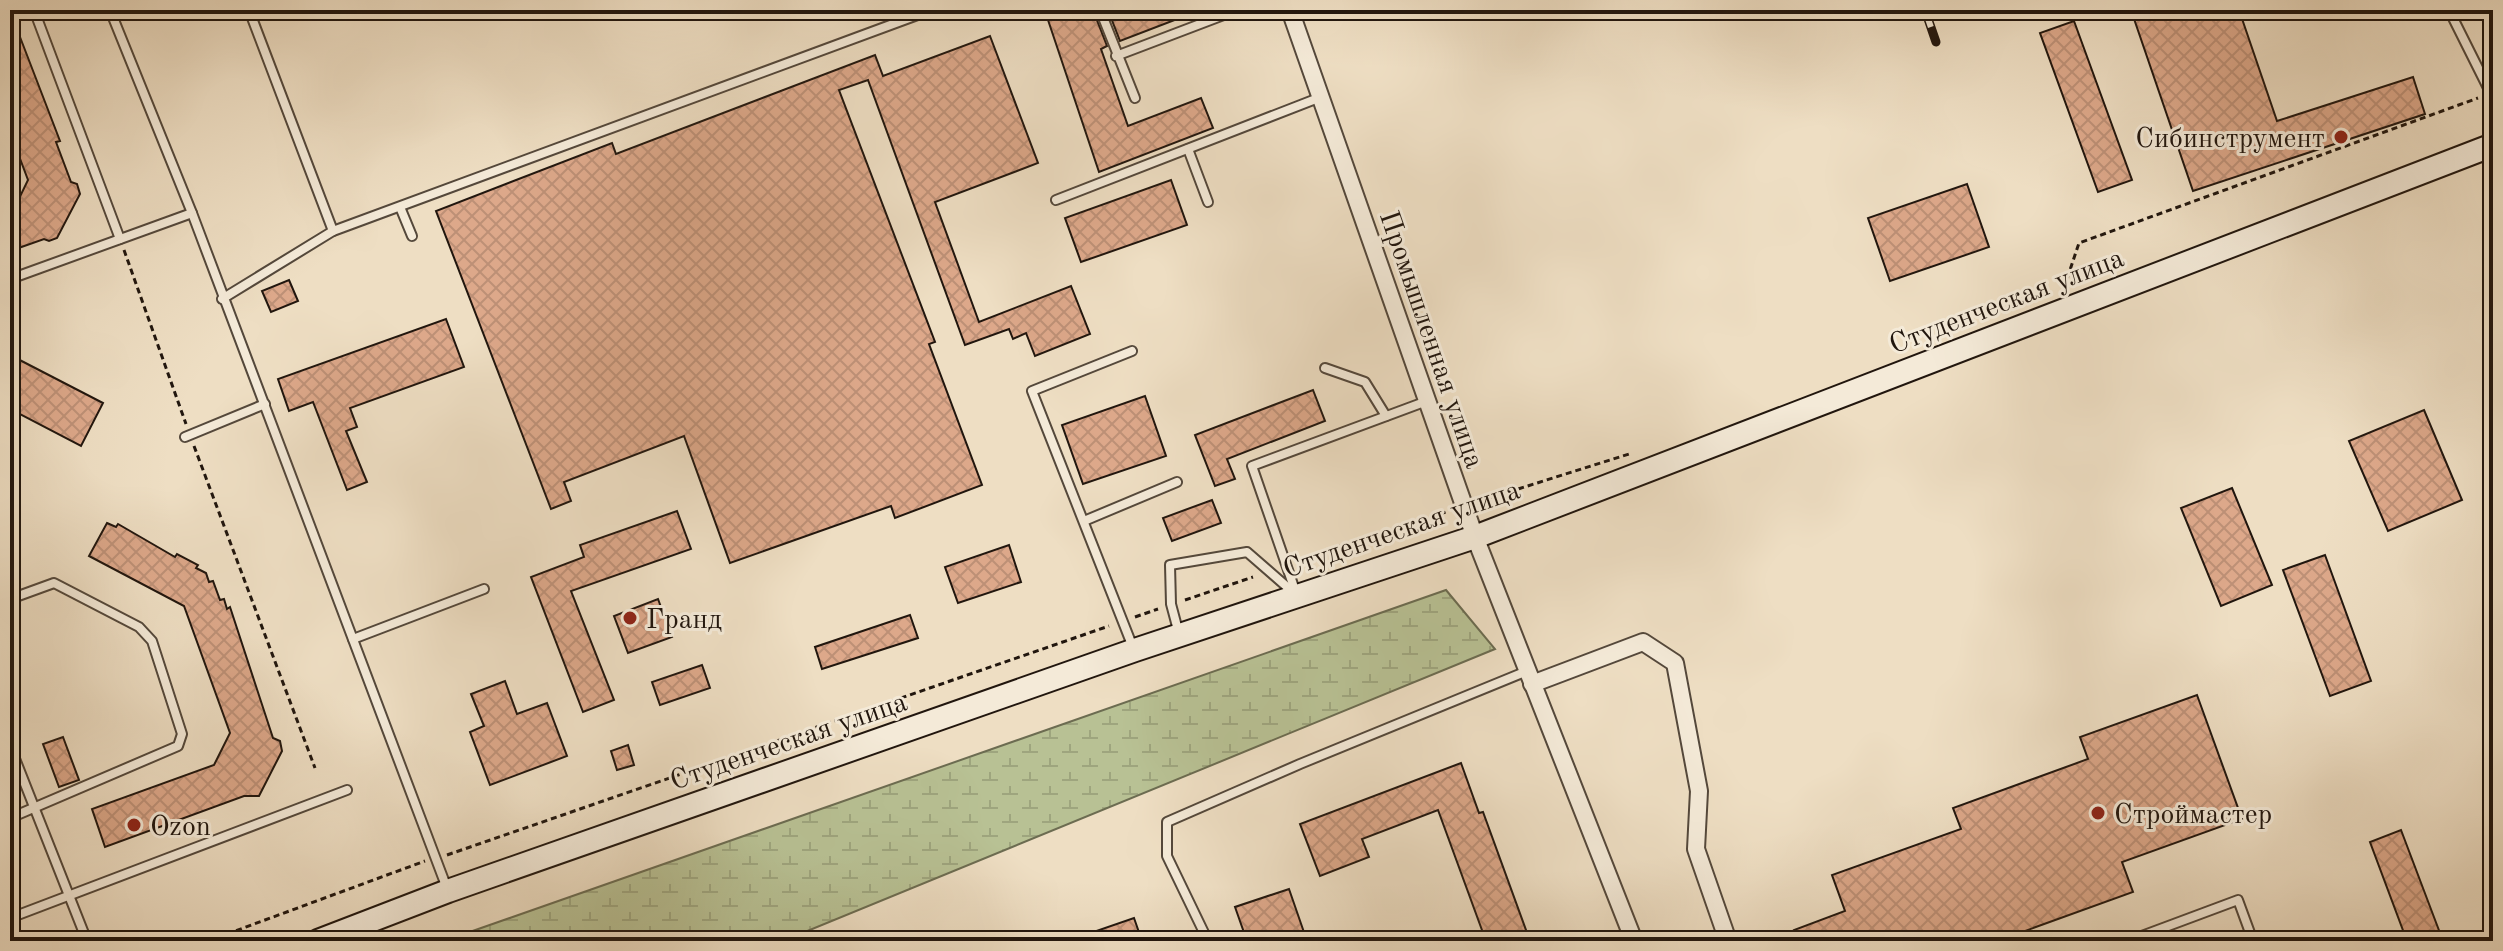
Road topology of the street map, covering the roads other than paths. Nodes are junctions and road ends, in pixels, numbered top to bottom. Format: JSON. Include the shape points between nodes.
{"nodes":[{"id":1,"x":34,"y":10,"type":"edge"},
{"id":2,"x":110,"y":10,"type":"edge"},
{"id":3,"x":249,"y":10,"type":"edge"},
{"id":4,"x":931,"y":10,"type":"edge"},
{"id":5,"x":1100,"y":10,"type":"edge"},
{"id":6,"x":1237,"y":10,"type":"edge"},
{"id":7,"x":1290,"y":10,"type":"edge"},
{"id":8,"x":2449,"y":10,"type":"edge"},
{"id":9,"x":1116,"y":56,"type":"junction"},
{"id":10,"x":2492,"y":96,"type":"edge"},
{"id":11,"x":1322,"y":97,"type":"junction"},
{"id":12,"x":1135,"y":98,"type":"dead end"},
{"id":13,"x":2493,"y":145,"type":"edge"},
{"id":14,"x":1188,"y":149,"type":"junction"},
{"id":15,"x":1056,"y":200,"type":"dead end"},
{"id":16,"x":1208,"y":202,"type":"dead end"},
{"id":17,"x":400,"y":207,"type":"junction"},
{"id":18,"x":192,"y":213,"type":"junction"},
{"id":19,"x":333,"y":231,"type":"junction"},
{"id":20,"x":412,"y":236,"type":"dead end"},
{"id":21,"x":120,"y":239,"type":"junction"},
{"id":22,"x":10,"y":279,"type":"edge"},
{"id":23,"x":222,"y":299,"type":"junction"},
{"id":24,"x":1132,"y":351,"type":"dead end"},
{"id":25,"x":1325,"y":368,"type":"dead end"},
{"id":26,"x":1427,"y":401,"type":"junction"},
{"id":27,"x":265,"y":404,"type":"junction"},
{"id":28,"x":1386,"y":416,"type":"junction"},
{"id":29,"x":188,"y":436,"type":"road end"},
{"id":30,"x":1177,"y":482,"type":"dead end"},
{"id":31,"x":1084,"y":521,"type":"junction"},
{"id":32,"x":1475,"y":537,"type":"junction"},
{"id":33,"x":484,"y":589,"type":"dead end"},
{"id":34,"x":1297,"y":596,"type":"junction"},
{"id":35,"x":10,"y":599,"type":"edge"},
{"id":36,"x":1180,"y":635,"type":"junction"},
{"id":37,"x":353,"y":639,"type":"junction"},
{"id":38,"x":1135,"y":650,"type":"junction"},
{"id":39,"x":1530,"y":678,"type":"junction"},
{"id":40,"x":10,"y":746,"type":"edge"},
{"id":41,"x":347,"y":790,"type":"dead end"},
{"id":42,"x":34,"y":809,"type":"junction"},
{"id":43,"x":10,"y":818,"type":"edge"},
{"id":44,"x":448,"y":891,"type":"junction"},
{"id":45,"x":67,"y":898,"type":"junction"},
{"id":46,"x":10,"y":918,"type":"edge"},
{"id":47,"x":87,"y":941,"type":"edge"},
{"id":48,"x":318,"y":941,"type":"edge"},
{"id":49,"x":1208,"y":941,"type":"edge"},
{"id":50,"x":1634,"y":941,"type":"edge"},
{"id":51,"x":1728,"y":941,"type":"edge"},
{"id":52,"x":2128,"y":941,"type":"edge"},
{"id":53,"x":2253,"y":941,"type":"edge"}],
"edges":[{"from":1,"to":21,"type":"lane"},
{"from":2,"to":18,"type":"lane"},
{"from":3,"to":19,"type":"lane"},
{"from":4,"to":17,"type":"lane"},
{"from":5,"to":9,"type":"lane"},
{"from":6,"to":9,"type":"lane"},
{"from":7,"to":11,"type":"street","name":"Промышленная улица"},
{"from":8,"to":10,"type":"lane"},
{"from":9,"to":12,"type":"lane"},
{"from":11,"to":14,"type":"lane"},
{"from":11,"to":26,"type":"street","name":"Промышленная улица"},
{"from":13,"to":32,"type":"main road","name":"Студенческая улица"},
{"from":14,"to":15,"type":"lane"},
{"from":14,"to":16,"type":"lane"},
{"from":17,"to":19,"type":"lane"},
{"from":17,"to":20,"type":"lane"},
{"from":18,"to":21,"type":"lane"},
{"from":18,"to":23,"type":"lane"},
{"from":19,"to":23,"type":"lane"},
{"from":21,"to":22,"type":"lane"},
{"from":23,"to":27,"type":"lane"},
{"from":24,"to":31,"type":"lane","via":[[1032,391]]},
{"from":25,"to":28,"type":"lane","via":[[1365,382]]},
{"from":26,"to":28,"type":"lane"},
{"from":26,"to":32,"type":"street","name":"Промышленная улица"},
{"from":27,"to":29,"type":"lane"},
{"from":27,"to":37,"type":"lane"},
{"from":28,"to":34,"type":"lane","via":[[1252,466]]},
{"from":30,"to":31,"type":"lane"},
{"from":31,"to":38,"type":"lane"},
{"from":32,"to":34,"type":"main road","name":"Студенческая улица"},
{"from":32,"to":39,"type":"street","name":"Промышленная улица"},
{"from":33,"to":37,"type":"lane"},
{"from":34,"to":36,"type":"main road","name":"Студенческая улица"},
{"from":34,"to":36,"type":"lane","via":[[1247,552],[1170,565],[1171,604]]},
{"from":35,"to":42,"type":"lane","via":[[54,583],[139,627],[152,641],[182,734],[178,746]]},
{"from":36,"to":38,"type":"main road","name":"Студенческая улица"},
{"from":37,"to":44,"type":"lane"},
{"from":38,"to":44,"type":"main road","name":"Студенческая улица"},
{"from":39,"to":49,"type":"lane","via":[[1300,764],[1167,822],[1167,856]]},
{"from":39,"to":50,"type":"street","name":"Промышленная улица"},
{"from":39,"to":51,"type":"street","via":[[1643,642],[1675,663],[1699,791],[1696,849]]},
{"from":40,"to":42,"type":"lane"},
{"from":41,"to":45,"type":"lane"},
{"from":42,"to":43,"type":"lane"},
{"from":42,"to":45,"type":"lane"},
{"from":44,"to":48,"type":"main road","name":"Студенческая улица"},
{"from":45,"to":46,"type":"lane"},
{"from":45,"to":47,"type":"lane"},
{"from":52,"to":53,"type":"lane","via":[[2238,900]]}]}
